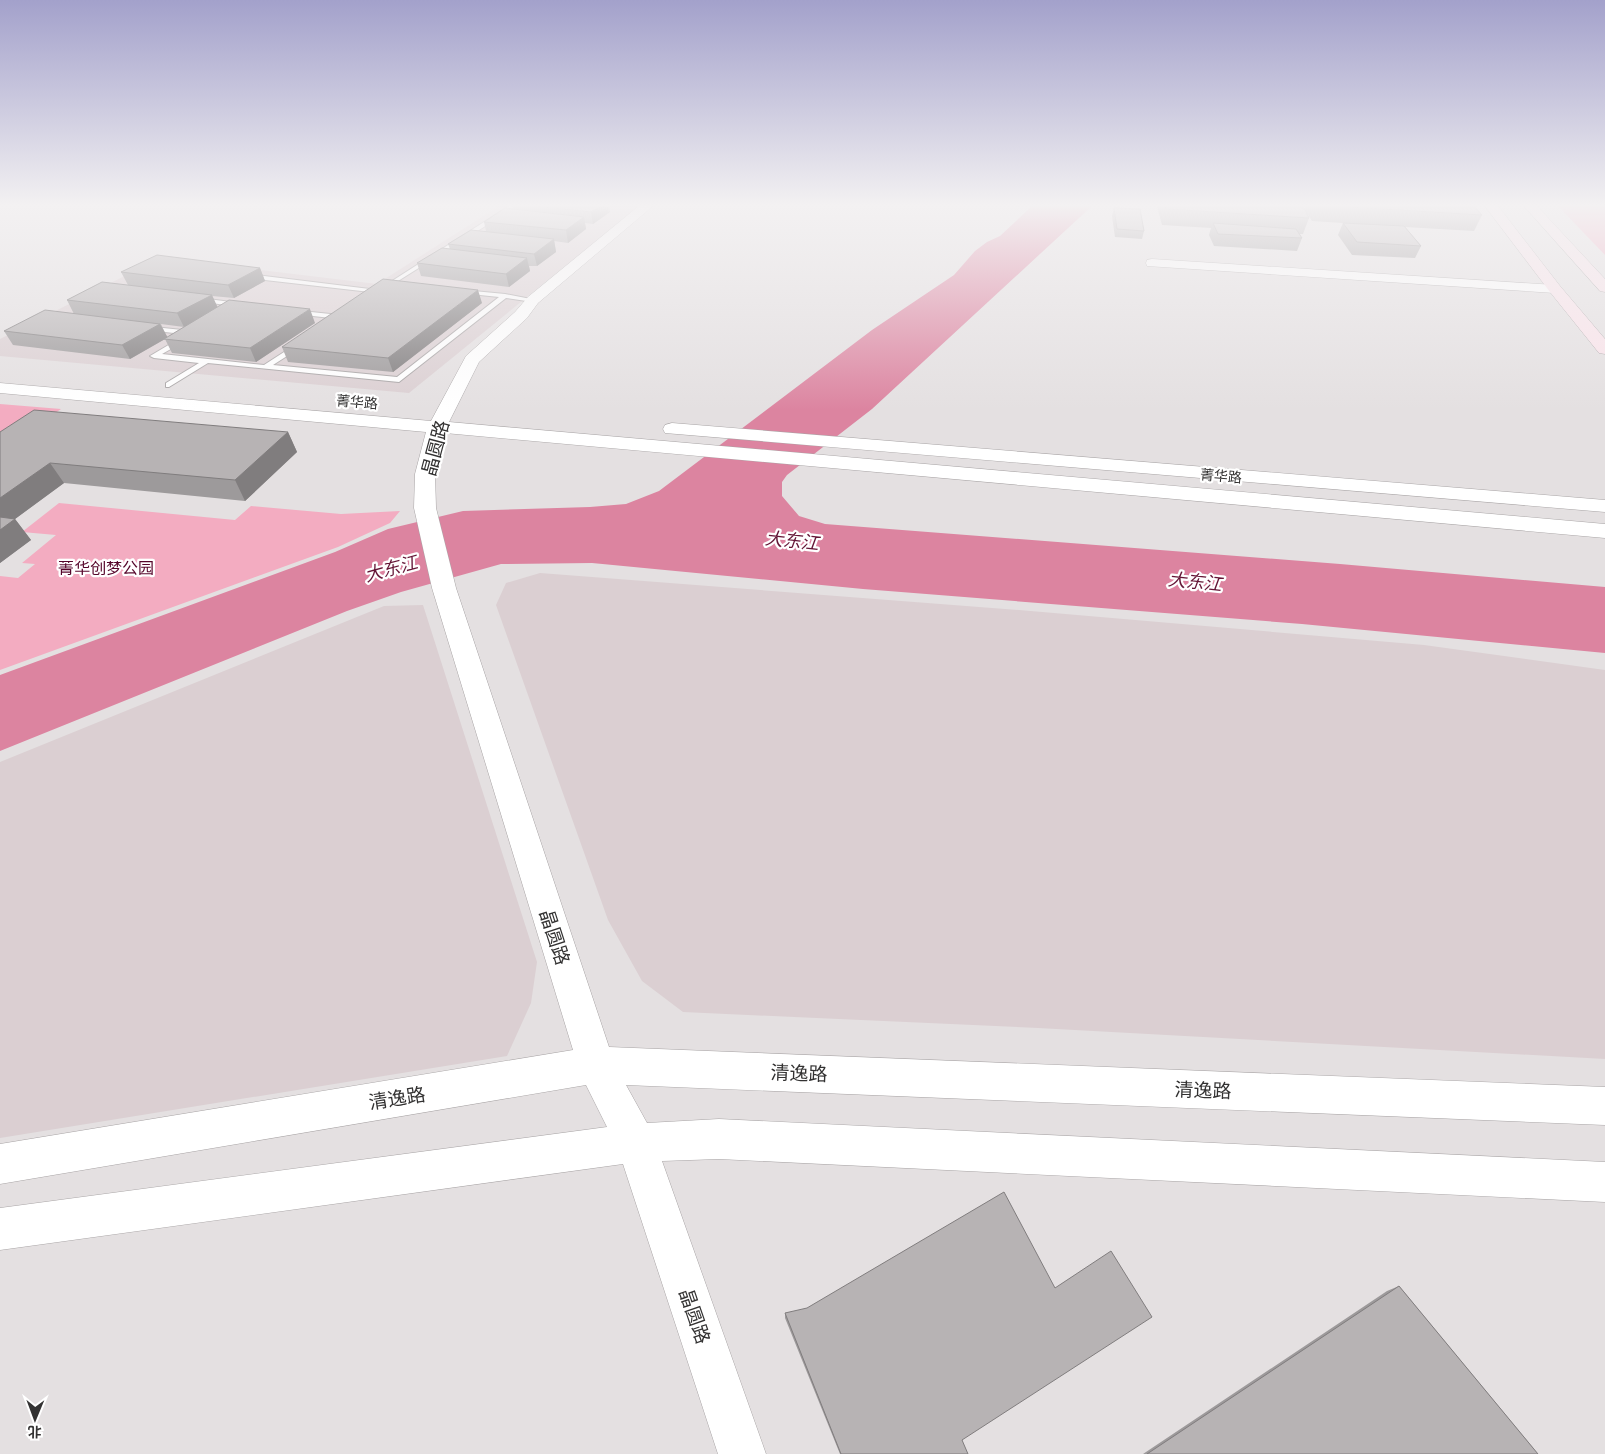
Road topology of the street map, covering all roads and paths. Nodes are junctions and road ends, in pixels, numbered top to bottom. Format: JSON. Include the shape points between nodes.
{"nodes":[{"id":1,"x":407,"y":274,"type":"edge"},
{"id":2,"x":565,"y":274,"type":"edge"},
{"id":3,"x":1320,"y":274,"type":"edge"},
{"id":4,"x":1543,"y":274,"type":"edge"},
{"id":5,"x":1592,"y":274,"type":"edge"},
{"id":6,"x":241,"y":275,"type":"edge"},
{"id":7,"x":389,"y":285,"type":"junction"},
{"id":8,"x":408,"y":287,"type":"edge"},
{"id":9,"x":1605,"y":288,"type":"edge"},
{"id":10,"x":1555,"y":289,"type":"junction"},
{"id":11,"x":456,"y":291,"type":"edge"},
{"id":12,"x":377,"y":292,"type":"junction"},
{"id":13,"x":505,"y":296,"type":"junction"},
{"id":14,"x":370,"y":297,"type":"edge"},
{"id":15,"x":191,"y":299,"type":"edge"},
{"id":16,"x":533,"y":300,"type":"junction"},
{"id":17,"x":239,"y":305,"type":"junction"},
{"id":18,"x":249,"y":306,"type":"edge"},
{"id":19,"x":231,"y":310,"type":"edge"},
{"id":20,"x":285,"y":310,"type":"edge"},
{"id":21,"x":348,"y":312,"type":"edge"},
{"id":22,"x":340,"y":317,"type":"junction"},
{"id":23,"x":333,"y":322,"type":"edge"},
{"id":24,"x":135,"y":326,"type":"edge"},
{"id":25,"x":200,"y":329,"type":"edge"},
{"id":26,"x":192,"y":333,"type":"junction"},
{"id":27,"x":303,"y":342,"type":"edge"},
{"id":28,"x":1605,"y":349,"type":"edge"},
{"id":29,"x":207,"y":361,"type":"junction"},
{"id":30,"x":265,"y":367,"type":"junction"},
{"id":31,"x":150,"y":384,"type":"dead end"},
{"id":32,"x":170,"y":385,"type":"junction"},
{"id":33,"x":0,"y":388,"type":"edge"},
{"id":34,"x":199,"y":388,"type":"dead end"},
{"id":35,"x":426,"y":408,"type":"dead end"},
{"id":36,"x":466,"y":412,"type":"dead end"},
{"id":37,"x":441,"y":418,"type":"junction"},
{"id":38,"x":654,"y":427,"type":"dead end"},
{"id":39,"x":1605,"y":506,"type":"edge"},
{"id":40,"x":1605,"y":531,"type":"edge"},
{"id":41,"x":596,"y":1065,"type":"junction"},
{"id":42,"x":1605,"y":1106,"type":"edge"},
{"id":43,"x":636,"y":1143,"type":"junction"},
{"id":44,"x":0,"y":1164,"type":"edge"},
{"id":45,"x":1605,"y":1182,"type":"edge"},
{"id":46,"x":0,"y":1229,"type":"edge"},
{"id":47,"x":742,"y":1454,"type":"edge"}],
"edges":[{"from":1,"to":7,"type":"lane"},
{"from":2,"to":16,"type":"street","name":"晶圆路"},
{"from":3,"to":10,"type":"street"},
{"from":4,"to":10,"type":"main road"},
{"from":5,"to":9,"type":"main road"},
{"from":6,"to":12,"type":"lane"},
{"from":7,"to":8,"type":"lane"},
{"from":7,"to":12,"type":"lane"},
{"from":10,"to":28,"type":"main road"},
{"from":11,"to":13,"type":"lane"},
{"from":12,"to":14,"type":"lane"},
{"from":13,"to":16,"type":"lane"},
{"from":13,"to":30,"type":"lane","via":[[400,380]]},
{"from":15,"to":17,"type":"lane"},
{"from":16,"to":37,"type":"street","name":"晶圆路","via":[[472,360]]},
{"from":17,"to":18,"type":"lane"},
{"from":17,"to":19,"type":"lane"},
{"from":20,"to":22,"type":"lane"},
{"from":21,"to":22,"type":"lane"},
{"from":22,"to":23,"type":"lane"},
{"from":24,"to":26,"type":"lane"},
{"from":25,"to":26,"type":"lane"},
{"from":26,"to":29,"type":"lane","via":[[154,356]]},
{"from":27,"to":30,"type":"lane"},
{"from":29,"to":30,"type":"lane"},
{"from":29,"to":32,"type":"lane"},
{"from":31,"to":32,"type":"street"},
{"from":32,"to":34,"type":"street"},
{"from":33,"to":37,"type":"street","name":"菁华路"},
{"from":35,"to":37,"type":"street","name":"菁华路"},
{"from":36,"to":37,"type":"street","name":"菁华路"},
{"from":37,"to":40,"type":"street","via":[[699,450]]},
{"from":37,"to":41,"type":"street","name":"晶圆路","via":[[425,474],[425,508],[444,588]]},
{"from":38,"to":39,"type":"street","name":"菁华路"},
{"from":41,"to":42,"type":"street","name":"清逸路"},
{"from":41,"to":43,"type":"street","name":"晶圆路"},
{"from":41,"to":44,"type":"street","name":"清逸路"},
{"from":43,"to":45,"type":"street","via":[[729,1140]]},
{"from":43,"to":46,"type":"street"},
{"from":43,"to":47,"type":"street","name":"晶圆路"}]}
